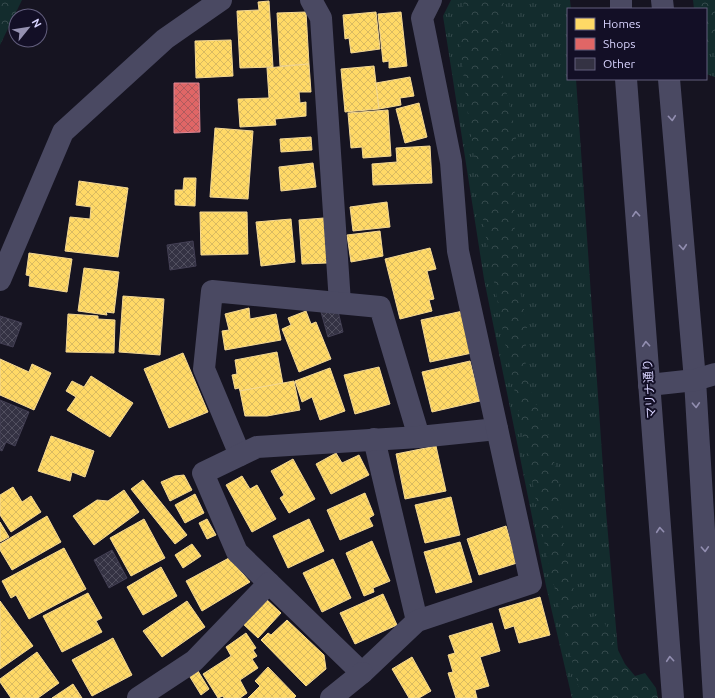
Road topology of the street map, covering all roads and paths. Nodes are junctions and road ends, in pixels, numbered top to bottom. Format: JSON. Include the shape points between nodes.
{"nodes":[{"id":1,"x":221,"y":0,"type":"edge"},
{"id":2,"x":311,"y":0,"type":"edge"},
{"id":3,"x":431,"y":0,"type":"edge"},
{"id":4,"x":626,"y":80,"type":"edge"},
{"id":5,"x":669,"y":80,"type":"edge"},
{"id":6,"x":0,"y":280,"type":"edge"},
{"id":7,"x":340,"y":303,"type":"junction"},
{"id":8,"x":705,"y":377,"type":"edge"},
{"id":9,"x":649,"y":385,"type":"junction"},
{"id":10,"x":497,"y":429,"type":"junction"},
{"id":11,"x":418,"y":437,"type":"junction"},
{"id":12,"x":374,"y":439,"type":"junction"},
{"id":13,"x":240,"y":455,"type":"junction"},
{"id":14,"x":269,"y":583,"type":"junction"},
{"id":15,"x":417,"y":621,"type":"junction"},
{"id":16,"x":362,"y":673,"type":"junction"},
{"id":17,"x":138,"y":698,"type":"edge"},
{"id":18,"x":331,"y":698,"type":"edge"},
{"id":19,"x":673,"y":698,"type":"edge"},
{"id":20,"x":714,"y":698,"type":"edge"}],
"edges":[{"from":1,"to":6,"type":"street","via":[[165,39],[63,132]]},
{"from":2,"to":7,"type":"street","via":[[321,18]]},
{"from":3,"to":10,"type":"street","via":[[422,18],[451,162],[458,251]]},
{"from":9,"to":4,"type":"street","name":"マリナ通り","one_way":true},
{"from":5,"to":8,"type":"street","one_way":true},
{"from":7,"to":11,"type":"street","via":[[380,307]]},
{"from":7,"to":13,"type":"street","via":[[212,291],[204,369]]},
{"from":8,"to":9,"type":"street"},
{"from":8,"to":20,"type":"street","one_way":true},
{"from":19,"to":9,"type":"street","name":"マリナ通り","one_way":true},
{"from":10,"to":11,"type":"street"},
{"from":10,"to":15,"type":"street","via":[[531,583]]},
{"from":11,"to":12,"type":"street"},
{"from":12,"to":13,"type":"street","via":[[257,447]]},
{"from":12,"to":15,"type":"street"},
{"from":13,"to":14,"type":"street","via":[[203,473],[237,552]]},
{"from":14,"to":16,"type":"street"},
{"from":14,"to":17,"type":"street","via":[[194,661]]},
{"from":15,"to":16,"type":"street"},
{"from":16,"to":18,"type":"street"}]}
